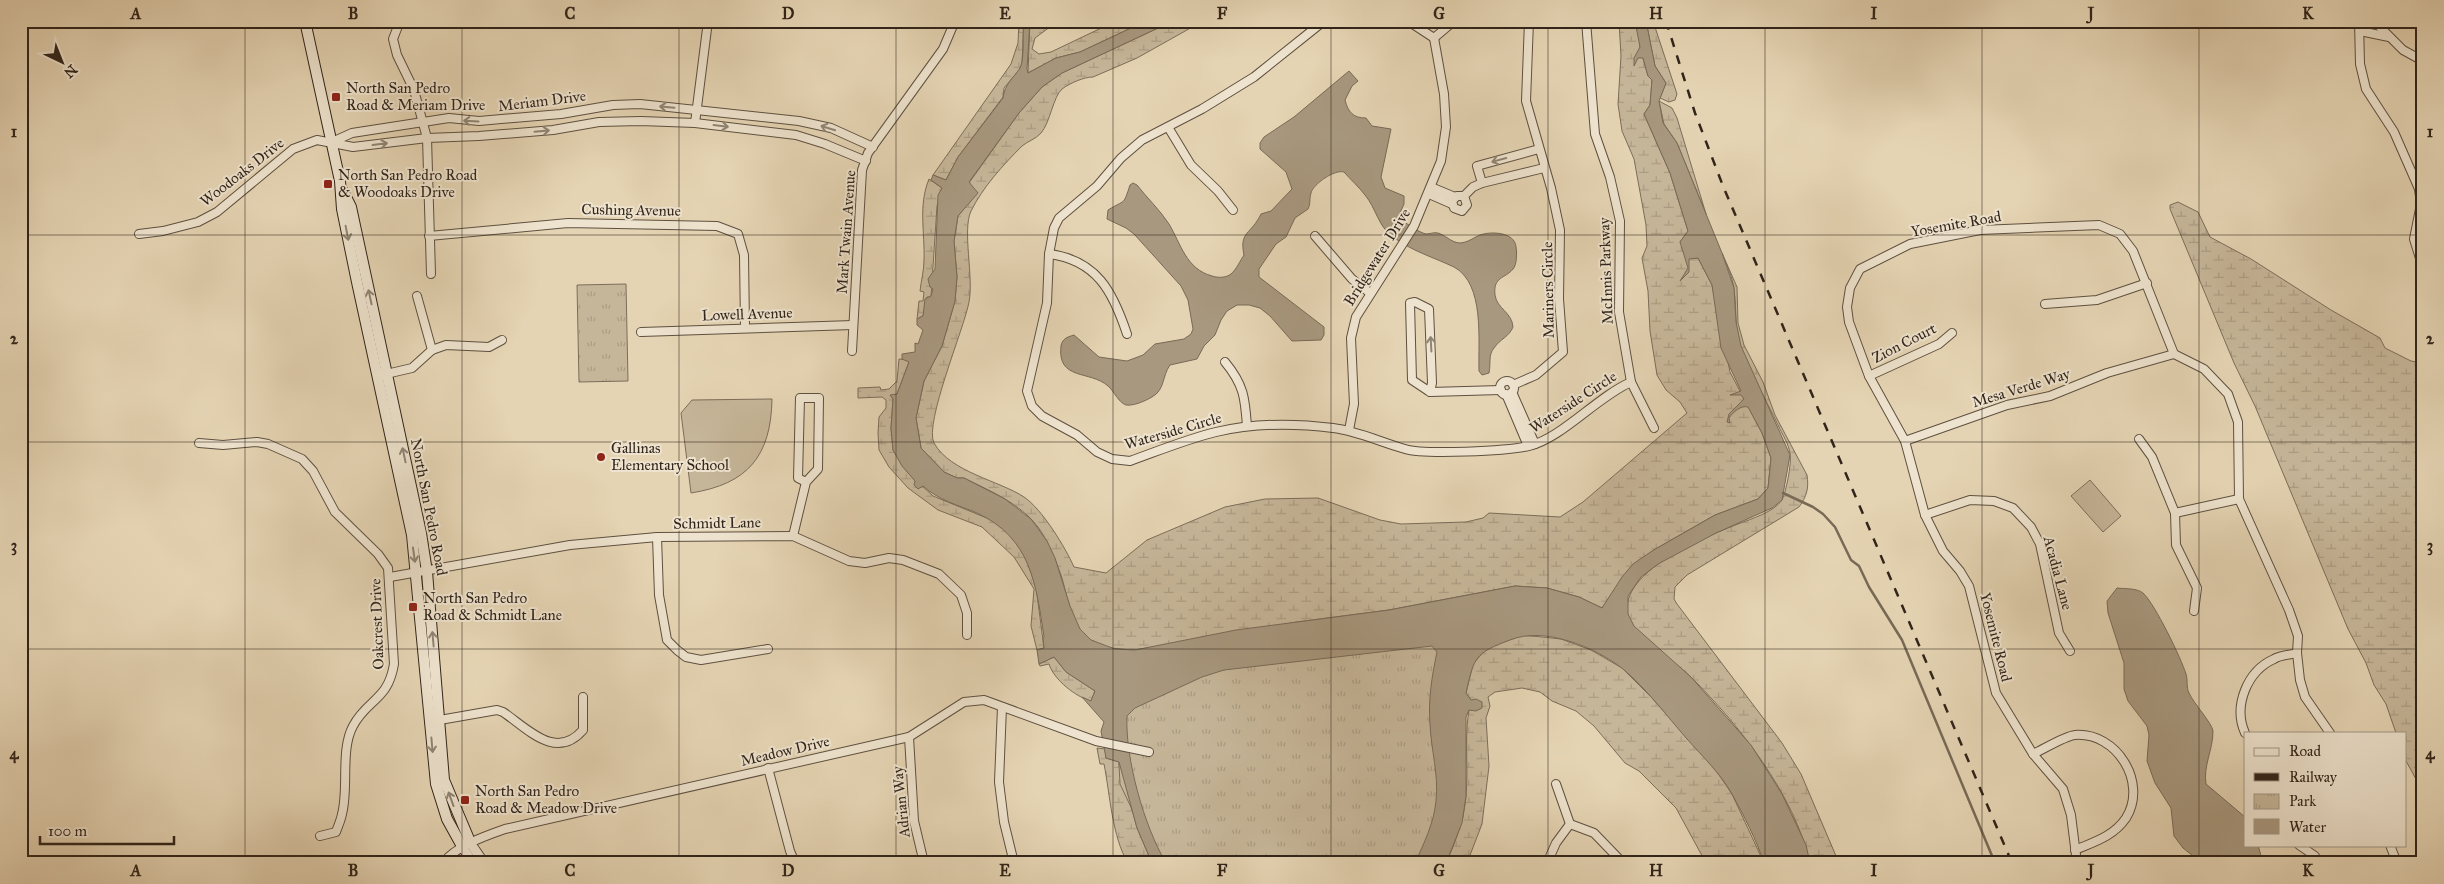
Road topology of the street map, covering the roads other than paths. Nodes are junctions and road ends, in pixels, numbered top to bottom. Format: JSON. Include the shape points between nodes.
{"nodes":[{"id":1,"x":305,"y":21,"type":"edge"},
{"id":2,"x":708,"y":21,"type":"edge"},
{"id":3,"x":954,"y":21,"type":"edge"},
{"id":4,"x":1324,"y":21,"type":"edge"},
{"id":5,"x":1408,"y":21,"type":"edge"},
{"id":6,"x":1454,"y":21,"type":"edge"},
{"id":7,"x":1529,"y":21,"type":"edge"},
{"id":8,"x":1586,"y":21,"type":"edge"},
{"id":9,"x":2359,"y":21,"type":"edge"},
{"id":10,"x":2374,"y":21,"type":"edge"},
{"id":11,"x":399,"y":22,"type":"edge"},
{"id":12,"x":2360,"y":31,"type":"junction"},
{"id":13,"x":1434,"y":38,"type":"junction"},
{"id":14,"x":2389,"y":38,"type":"junction"},
{"id":15,"x":2423,"y":61,"type":"edge"},
{"id":16,"x":697,"y":109,"type":"junction"},
{"id":17,"x":422,"y":121,"type":"junction"},
{"id":18,"x":695,"y":123,"type":"junction"},
{"id":19,"x":1168,"y":126,"type":"junction"},
{"id":20,"x":427,"y":138,"type":"junction"},
{"id":21,"x":332,"y":142,"type":"junction"},
{"id":22,"x":873,"y":146,"type":"junction"},
{"id":23,"x":1539,"y":149,"type":"junction"},
{"id":24,"x":866,"y":161,"type":"junction"},
{"id":25,"x":1544,"y":168,"type":"junction"},
{"id":26,"x":1482,"y":183,"type":"junction"},
{"id":27,"x":1430,"y":191,"type":"junction"},
{"id":28,"x":1464,"y":196,"type":"junction"},
{"id":29,"x":1453,"y":201,"type":"junction"},
{"id":30,"x":1233,"y":210,"type":"dead end"},
{"id":31,"x":139,"y":234,"type":"dead end"},
{"id":32,"x":429,"y":236,"type":"junction"},
{"id":33,"x":1315,"y":236,"type":"dead end"},
{"id":34,"x":1049,"y":254,"type":"junction"},
{"id":35,"x":2423,"y":268,"type":"edge"},
{"id":36,"x":431,"y":274,"type":"dead end"},
{"id":37,"x":2147,"y":283,"type":"junction"},
{"id":38,"x":1370,"y":293,"type":"junction"},
{"id":39,"x":417,"y":296,"type":"dead end"},
{"id":40,"x":2045,"y":304,"type":"dead end"},
{"id":41,"x":853,"y":325,"type":"junction"},
{"id":42,"x":745,"y":327,"type":"junction"},
{"id":43,"x":641,"y":332,"type":"dead end"},
{"id":44,"x":1952,"y":333,"type":"dead end"},
{"id":45,"x":1127,"y":334,"type":"dead end"},
{"id":46,"x":502,"y":340,"type":"dead end"},
{"id":47,"x":432,"y":350,"type":"junction"},
{"id":48,"x":852,"y":351,"type":"dead end"},
{"id":49,"x":2174,"y":354,"type":"junction"},
{"id":50,"x":1225,"y":362,"type":"dead end"},
{"id":51,"x":382,"y":375,"type":"junction"},
{"id":52,"x":1869,"y":376,"type":"junction"},
{"id":53,"x":1631,"y":382,"type":"junction"},
{"id":54,"x":1508,"y":390,"type":"junction"},
{"id":55,"x":1430,"y":392,"type":"junction"},
{"id":56,"x":1247,"y":426,"type":"junction"},
{"id":57,"x":1654,"y":428,"type":"dead end"},
{"id":58,"x":1349,"y":430,"type":"junction"},
{"id":59,"x":2139,"y":440,"type":"dead end"},
{"id":60,"x":1905,"y":441,"type":"junction"},
{"id":61,"x":199,"y":443,"type":"dead end"},
{"id":62,"x":1532,"y":445,"type":"junction"},
{"id":63,"x":806,"y":482,"type":"junction"},
{"id":64,"x":2239,"y":499,"type":"junction"},
{"id":65,"x":2175,"y":513,"type":"junction"},
{"id":66,"x":1925,"y":516,"type":"junction"},
{"id":67,"x":793,"y":536,"type":"junction"},
{"id":68,"x":657,"y":537,"type":"junction"},
{"id":69,"x":422,"y":573,"type":"junction"},
{"id":70,"x":390,"y":577,"type":"junction"},
{"id":71,"x":2194,"y":611,"type":"dead end"},
{"id":72,"x":967,"y":635,"type":"dead end"},
{"id":73,"x":768,"y":649,"type":"dead end"},
{"id":74,"x":2070,"y":651,"type":"dead end"},
{"id":75,"x":2297,"y":653,"type":"junction"},
{"id":76,"x":583,"y":697,"type":"dead end"},
{"id":77,"x":1002,"y":707,"type":"junction"},
{"id":78,"x":434,"y":721,"type":"junction"},
{"id":79,"x":2244,"y":732,"type":"edge"},
{"id":80,"x":2329,"y":732,"type":"edge"},
{"id":81,"x":909,"y":737,"type":"junction"},
{"id":82,"x":1149,"y":752,"type":"dead end"},
{"id":83,"x":2033,"y":754,"type":"junction"},
{"id":84,"x":768,"y":768,"type":"junction"},
{"id":85,"x":1556,"y":784,"type":"dead end"},
{"id":86,"x":1570,"y":824,"type":"junction"},
{"id":87,"x":320,"y":836,"type":"dead end"},
{"id":88,"x":467,"y":846,"type":"junction"},
{"id":89,"x":2300,"y":846,"type":"edge"},
{"id":90,"x":2390,"y":846,"type":"edge"},
{"id":91,"x":2075,"y":850,"type":"junction"},
{"id":92,"x":443,"y":863,"type":"edge"},
{"id":93,"x":474,"y":863,"type":"edge"},
{"id":94,"x":484,"y":863,"type":"edge"},
{"id":95,"x":795,"y":863,"type":"edge"},
{"id":96,"x":924,"y":863,"type":"edge"},
{"id":97,"x":1014,"y":863,"type":"edge"},
{"id":98,"x":1547,"y":863,"type":"edge"},
{"id":99,"x":1623,"y":863,"type":"edge"},
{"id":100,"x":2077,"y":863,"type":"edge"},
{"id":101,"x":2317,"y":863,"type":"edge"},
{"id":102,"x":2397,"y":863,"type":"edge"}],
"edges":[{"from":1,"to":21,"type":"main road","name":"North San Pedro Road"},
{"from":2,"to":16,"type":"street"},
{"from":3,"to":22,"type":"street","name":"Mark Twain Avenue","via":[[943,49]]},
{"from":4,"to":19,"type":"street","name":"Waterside Circle","via":[[1254,77]]},
{"from":5,"to":13,"type":"street"},
{"from":6,"to":13,"type":"street"},
{"from":7,"to":23,"type":"street","name":"Mariners Circle","via":[[1526,101]]},
{"from":8,"to":53,"type":"street","name":"McInnis Parkway","via":[[1596,134],[1620,221],[1619,312]]},
{"from":9,"to":12,"type":"street"},
{"from":10,"to":14,"type":"street"},
{"from":11,"to":17,"type":"street","via":[[393,39],[414,90]]},
{"from":12,"to":14,"type":"street"},
{"from":12,"to":35,"type":"street","via":[[2360,64],[2366,89],[2394,132],[2419,189],[2421,204],[2414,239]]},
{"from":13,"to":27,"type":"street","name":"Bridgewater Drive","via":[[1446,127],[1441,162]]},
{"from":14,"to":15,"type":"street"},
{"from":16,"to":17,"type":"street","name":"Meriam Drive","one_way":true,"via":[[613,105],[479,122],[448,118]]},
{"from":16,"to":18,"type":"street"},
{"from":22,"to":16,"type":"street","name":"Meriam Drive","one_way":true,"via":[[831,128],[800,121]]},
{"from":17,"to":20,"type":"street"},
{"from":17,"to":21,"type":"street","name":"Meriam Drive","via":[[352,133]]},
{"from":20,"to":18,"type":"street","name":"Meriam Drive","one_way":true,"via":[[547,130],[599,122]]},
{"from":18,"to":24,"type":"street","name":"Meriam Drive","one_way":true,"via":[[796,135]]},
{"from":19,"to":30,"type":"street","via":[[1191,165]]},
{"from":19,"to":34,"type":"street","name":"Waterside Circle","via":[[1128,151],[1097,186],[1058,218]]},
{"from":21,"to":20,"type":"street","name":"Meriam Drive","one_way":true,"via":[[354,147]]},
{"from":20,"to":32,"type":"street"},
{"from":21,"to":31,"type":"street","name":"Woodoaks Drive","via":[[317,140],[293,149],[217,212],[198,222]]},
{"from":21,"to":51,"type":"main road","name":"North San Pedro Road","via":[[341,184],[342,209]]},
{"from":22,"to":24,"type":"street","name":"Mark Twain Avenue"},
{"from":23,"to":25,"type":"street","name":"Mariners Circle"},
{"from":23,"to":26,"type":"street","one_way":true,"via":[[1477,166]]},
{"from":24,"to":41,"type":"street","name":"Mark Twain Avenue","via":[[862,170]]},
{"from":25,"to":26,"type":"street"},
{"from":25,"to":54,"type":"street","name":"Mariners Circle","via":[[1560,230],[1559,307],[1563,352],[1536,375]]},
{"from":26,"to":28,"type":"street"},
{"from":27,"to":29,"type":"street"},
{"from":27,"to":38,"type":"street","name":"Bridgewater Drive","via":[[1404,244]]},
{"from":28,"to":29,"type":"street"},
{"from":28,"to":29,"type":"street","via":[[1468,204],[1466,208],[1458,211]]},
{"from":32,"to":36,"type":"street"},
{"from":32,"to":42,"type":"street","name":"Cushing Avenue","via":[[568,223],[717,226],[738,234],[742,248]]},
{"from":33,"to":38,"type":"street","via":[[1352,279]]},
{"from":34,"to":45,"type":"street","via":[[1068,256],[1088,268],[1104,284],[1117,304]]},
{"from":34,"to":56,"type":"street","name":"Waterside Circle","via":[[1047,303],[1027,391],[1032,406],[1042,416],[1077,435],[1097,452],[1112,459],[1130,461],[1216,432]]},
{"from":37,"to":40,"type":"street","via":[[2097,300]]},
{"from":37,"to":49,"type":"street","name":"Yosemite Road"},
{"from":37,"to":52,"type":"street","name":"Yosemite Road","via":[[2134,251],[2120,234],[2098,225],[1980,230],[1910,244],[1860,269],[1850,288],[1849,322]]},
{"from":38,"to":58,"type":"street","name":"Bridgewater Drive","via":[[1356,317],[1351,338],[1354,404]]},
{"from":39,"to":47,"type":"street"},
{"from":41,"to":42,"type":"street","name":"Lowell Avenue"},
{"from":41,"to":48,"type":"street","name":"Mark Twain Avenue"},
{"from":42,"to":43,"type":"street","name":"Lowell Avenue"},
{"from":44,"to":52,"type":"street","name":"Zion Court","via":[[1939,344]]},
{"from":46,"to":47,"type":"street","via":[[489,347],[446,345]]},
{"from":47,"to":51,"type":"street","via":[[412,368]]},
{"from":49,"to":60,"type":"street","name":"Mesa Verde Way","via":[[2107,373],[2050,396],[2007,405]]},
{"from":49,"to":64,"type":"street","via":[[2204,369],[2228,394],[2238,422]]},
{"from":50,"to":56,"type":"street","via":[[1243,391]]},
{"from":51,"to":69,"type":"main road","name":"North San Pedro Road"},
{"from":52,"to":60,"type":"street","name":"Yosemite Road"},
{"from":53,"to":57,"type":"street","name":"McInnis Parkway"},
{"from":53,"to":62,"type":"street","name":"Waterside Circle","via":[[1609,393],[1554,434]]},
{"from":54,"to":55,"type":"street","name":"Mariners Circle"},
{"from":54,"to":62,"type":"street"},
{"from":55,"to":55,"type":"street","one_way":true,"via":[[1429,309],[1415,302],[1410,303],[1412,380]]},
{"from":56,"to":58,"type":"street","name":"Waterside Circle","via":[[1286,424]]},
{"from":58,"to":62,"type":"street","name":"Waterside Circle","via":[[1415,451]]},
{"from":59,"to":65,"type":"street","via":[[2152,457]]},
{"from":60,"to":66,"type":"street","name":"Yosemite Road"},
{"from":61,"to":70,"type":"street","name":"Oakcrest Drive","via":[[258,442],[278,447],[302,459],[313,471],[334,512],[378,554]]},
{"from":63,"to":63,"type":"street","via":[[818,469],[819,398],[800,398],[798,478]]},
{"from":63,"to":67,"type":"street"},
{"from":64,"to":65,"type":"street"},
{"from":64,"to":75,"type":"street","via":[[2293,619],[2298,636]]},
{"from":65,"to":71,"type":"street","via":[[2176,545],[2197,588]]},
{"from":66,"to":74,"type":"street","name":"Acadia Lane","via":[[1970,500],[1994,501],[2013,508],[2040,544],[2059,633]]},
{"from":66,"to":83,"type":"street","name":"Yosemite Road","via":[[1943,551],[1969,586],[1996,693]]},
{"from":67,"to":68,"type":"street","name":"Schmidt Lane"},
{"from":67,"to":72,"type":"street","name":"Schmidt Lane","via":[[849,561],[903,560],[939,574],[961,595],[967,613]]},
{"from":68,"to":69,"type":"street","name":"Schmidt Lane","via":[[570,545]]},
{"from":68,"to":73,"type":"street","via":[[659,595],[667,640],[686,657],[701,660]]},
{"from":69,"to":70,"type":"street","name":"Schmidt Lane"},
{"from":69,"to":78,"type":"main road","name":"North San Pedro Road"},
{"from":70,"to":87,"type":"street","name":"Oakcrest Drive","via":[[392,678],[388,688],[353,725],[348,739],[343,813],[336,832]]},
{"from":75,"to":79,"type":"street","via":[[2273,659],[2253,676],[2244,689],[2240,706]]},
{"from":75,"to":80,"type":"street","via":[[2305,697]]},
{"from":76,"to":78,"type":"street","via":[[583,730],[574,741],[563,744],[544,740],[497,710]]},
{"from":77,"to":81,"type":"street","name":"Meadow Drive","via":[[984,700],[964,702]]},
{"from":77,"to":82,"type":"street","name":"Meadow Drive","via":[[1096,741]]},
{"from":77,"to":97,"type":"street","via":[[999,782]]},
{"from":78,"to":88,"type":"main road","name":"North San Pedro Road","via":[[436,784],[447,819]]},
{"from":81,"to":84,"type":"street","name":"Meadow Drive"},
{"from":81,"to":96,"type":"street","name":"Adrian Way","via":[[914,821]]},
{"from":83,"to":91,"type":"street","name":"Yosemite Road","via":[[2063,789],[2072,815]]},
{"from":83,"to":91,"type":"street","via":[[2074,735],[2095,739],[2112,747],[2133,776],[2134,793],[2126,818],[2109,835]]},
{"from":84,"to":88,"type":"street","name":"Meadow Drive","via":[[505,829]]},
{"from":84,"to":95,"type":"street"},
{"from":85,"to":86,"type":"street"},
{"from":86,"to":98,"type":"street"},
{"from":86,"to":99,"type":"street","via":[[1594,833]]},
{"from":88,"to":92,"type":"street","name":"Meadow Drive"},
{"from":88,"to":93,"type":"street","name":"North San Pedro Road"},
{"from":88,"to":94,"type":"street","name":"North San Pedro Road"},
{"from":89,"to":101,"type":"street","via":[[2314,856]]},
{"from":90,"to":102,"type":"street"},
{"from":91,"to":100,"type":"street","name":"Yosemite Road"}]}
